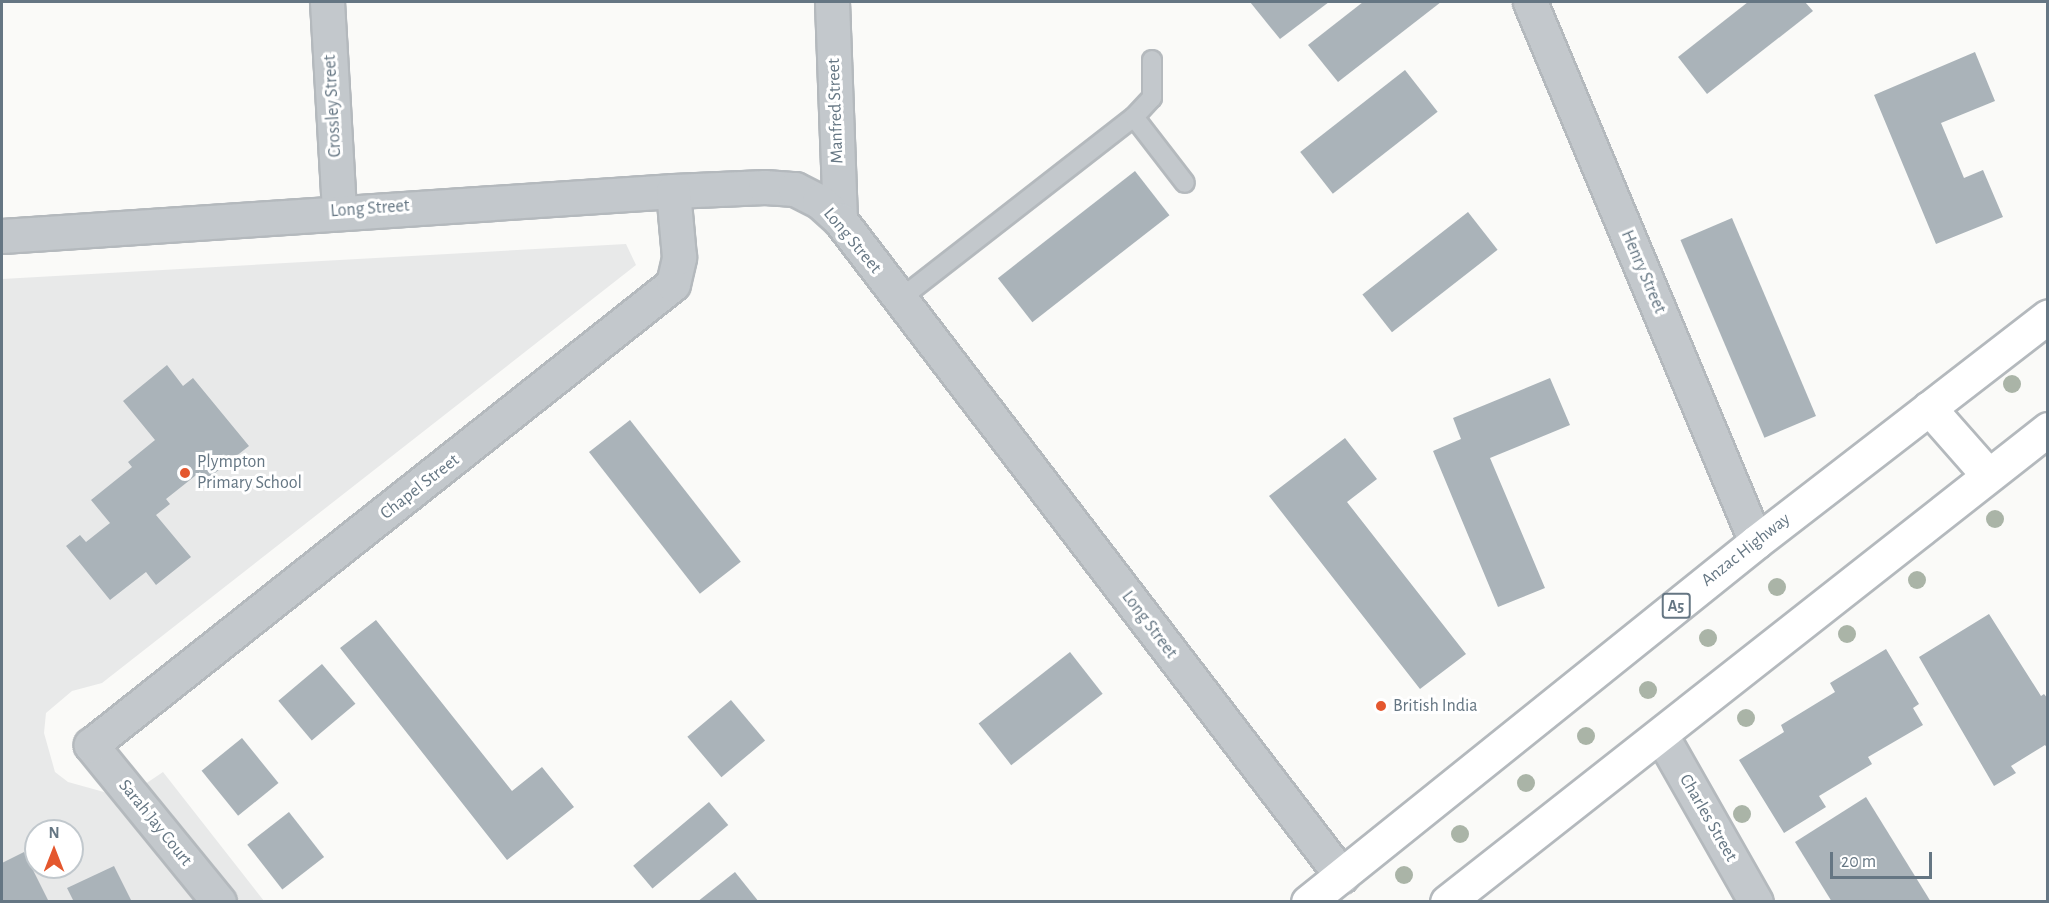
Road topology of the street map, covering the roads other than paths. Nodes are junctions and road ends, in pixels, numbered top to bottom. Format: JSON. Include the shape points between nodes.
{"nodes":[{"id":1,"x":327,"y":2,"type":"edge"},
{"id":2,"x":832,"y":2,"type":"edge"},
{"id":3,"x":1530,"y":2,"type":"edge"},
{"id":4,"x":1152,"y":60,"type":"dead end"},
{"id":5,"x":1134,"y":117,"type":"junction"},
{"id":6,"x":1185,"y":183,"type":"dead end"},
{"id":7,"x":673,"y":191,"type":"junction"},
{"id":8,"x":339,"y":211,"type":"junction"},
{"id":9,"x":840,"y":220,"type":"junction"},
{"id":10,"x":2,"y":236,"type":"edge"},
{"id":11,"x":900,"y":299,"type":"junction"},
{"id":12,"x":2048,"y":316,"type":"edge"},
{"id":13,"x":1929,"y":408,"type":"junction"},
{"id":14,"x":2048,"y":429,"type":"edge"},
{"id":15,"x":1988,"y":475,"type":"junction"},
{"id":16,"x":1756,"y":542,"type":"junction"},
{"id":17,"x":1661,"y":735,"type":"junction"},
{"id":18,"x":91,"y":745,"type":"joint"},
{"id":19,"x":1342,"y":876,"type":"junction"},
{"id":20,"x":219,"y":902,"type":"edge"},
{"id":21,"x":1308,"y":902,"type":"edge"},
{"id":22,"x":1447,"y":902,"type":"edge"},
{"id":23,"x":1756,"y":902,"type":"edge"}],
"edges":[{"from":1,"to":8,"type":"street","name":"Crossley Street"},
{"from":2,"to":9,"type":"street","name":"Manfred Street"},
{"from":3,"to":16,"type":"street","name":"Henry Street"},
{"from":4,"to":5,"type":"lane","via":[[1152,98]]},
{"from":5,"to":6,"type":"lane"},
{"from":5,"to":11,"type":"lane"},
{"from":7,"to":8,"type":"street","name":"Long Street"},
{"from":7,"to":9,"type":"street","name":"Long Street","via":[[795,189],[819,201]]},
{"from":7,"to":18,"type":"street","name":"Chapel Street","via":[[679,257],[673,284]]},
{"from":8,"to":10,"type":"street","name":"Long Street"},
{"from":9,"to":11,"type":"street","name":"Long Street"},
{"from":11,"to":19,"type":"street","name":"Long Street"},
{"from":12,"to":13,"type":"highway","name":"Anzac Highway","number":"A5"},
{"from":13,"to":15,"type":"highway"},
{"from":13,"to":16,"type":"highway","name":"Anzac Highway","number":"A5"},
{"from":14,"to":15,"type":"highway"},
{"from":15,"to":17,"type":"highway"},
{"from":16,"to":19,"type":"highway","name":"Anzac Highway","number":"A5"},
{"from":17,"to":22,"type":"highway"},
{"from":17,"to":23,"type":"street","name":"Charles Street"},
{"from":18,"to":20,"type":"street","name":"Sarah Jay Court"},
{"from":19,"to":21,"type":"highway","name":"Anzac Highway","number":"A5"}]}
